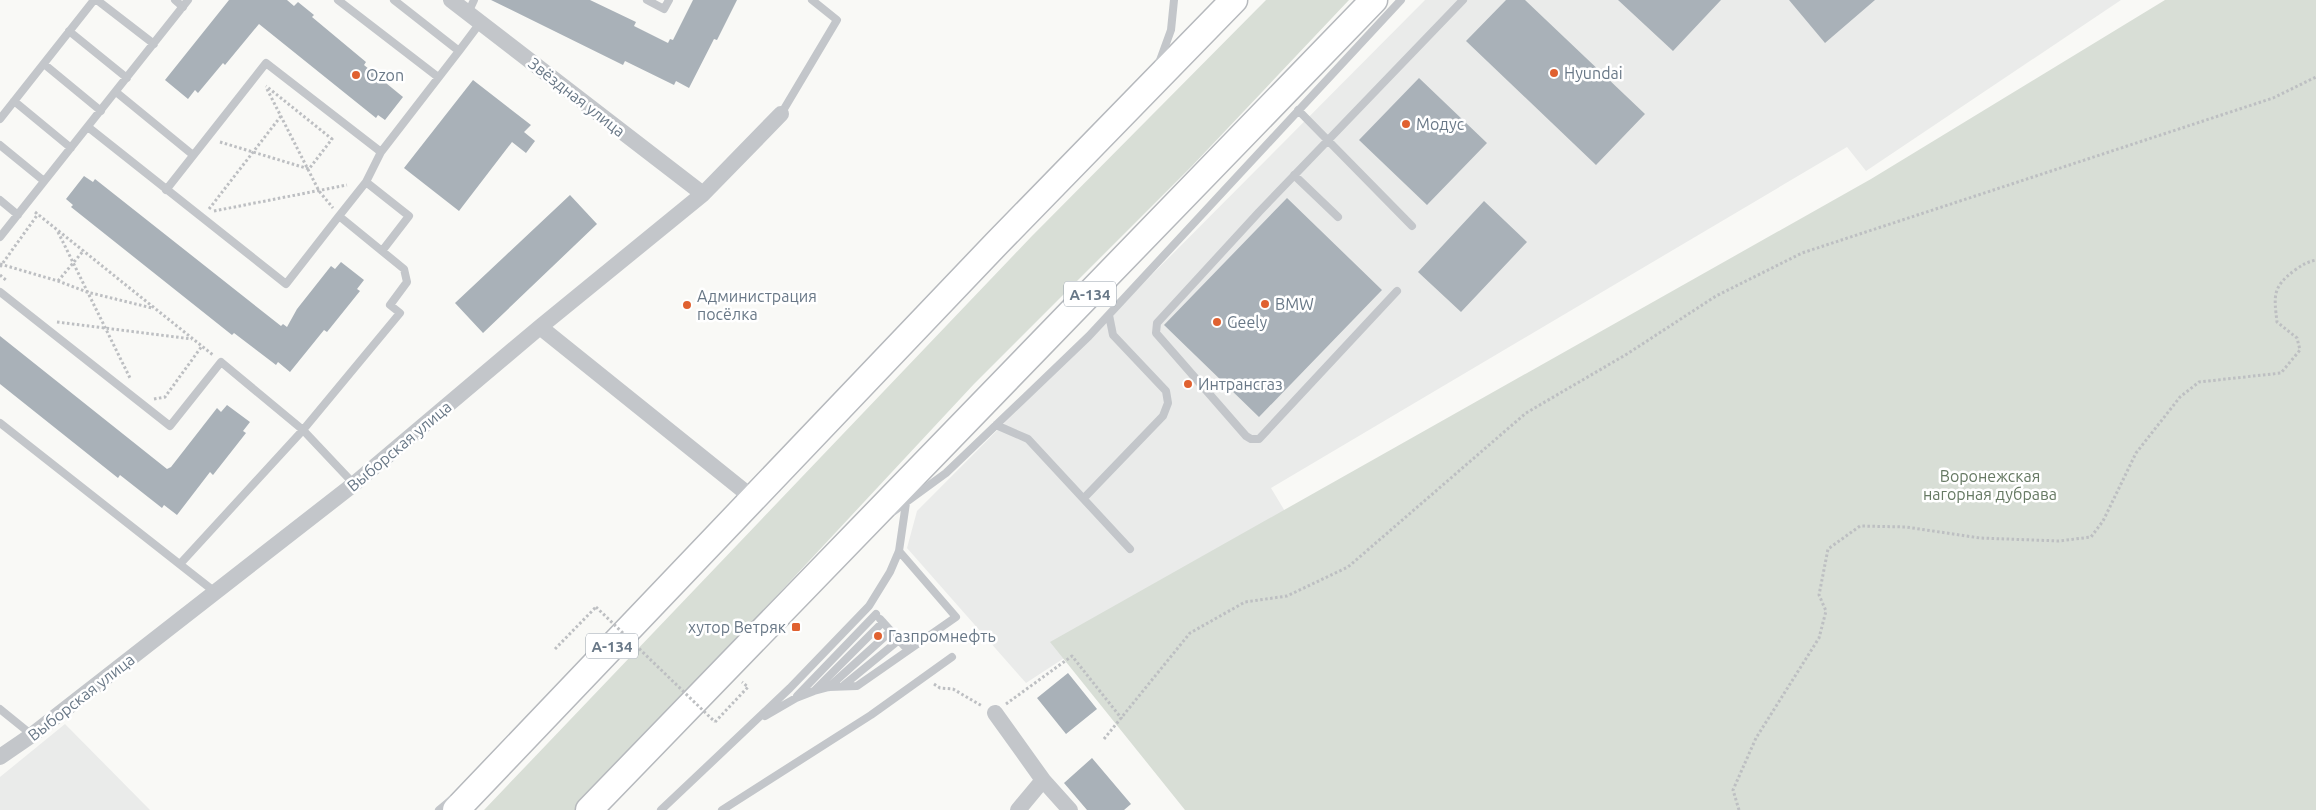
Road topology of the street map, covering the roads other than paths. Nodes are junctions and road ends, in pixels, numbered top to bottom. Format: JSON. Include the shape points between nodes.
{"nodes":[{"id":1,"x":95,"y":0,"type":"edge"},
{"id":2,"x":175,"y":0,"type":"edge"},
{"id":3,"x":338,"y":0,"type":"edge"},
{"id":4,"x":394,"y":0,"type":"edge"},
{"id":5,"x":452,"y":0,"type":"edge"},
{"id":6,"x":647,"y":0,"type":"edge"},
{"id":7,"x":669,"y":0,"type":"edge"},
{"id":8,"x":812,"y":0,"type":"edge"},
{"id":9,"x":1174,"y":0,"type":"edge"},
{"id":10,"x":1234,"y":0,"type":"edge"},
{"id":11,"x":1374,"y":0,"type":"edge"},
{"id":12,"x":1401,"y":0,"type":"edge"},
{"id":13,"x":1464,"y":0,"type":"edge"},
{"id":14,"x":186,"y":3,"type":"edge"},
{"id":15,"x":474,"y":12,"type":"edge"},
{"id":16,"x":69,"y":31,"type":"junction"},
{"id":17,"x":154,"y":44,"type":"junction"},
{"id":18,"x":459,"y":51,"type":"junction"},
{"id":19,"x":44,"y":64,"type":"junction"},
{"id":20,"x":438,"y":77,"type":"junction"},
{"id":21,"x":127,"y":78,"type":"junction"},
{"id":22,"x":1150,"y":86,"type":"junction"},
{"id":23,"x":116,"y":92,"type":"junction"},
{"id":24,"x":14,"y":101,"type":"junction"},
{"id":25,"x":1298,"y":110,"type":"junction"},
{"id":26,"x":100,"y":111,"type":"junction"},
{"id":27,"x":781,"y":114,"type":"joint"},
{"id":28,"x":0,"y":119,"type":"edge"},
{"id":29,"x":88,"y":126,"type":"junction"},
{"id":30,"x":1327,"y":140,"type":"junction"},
{"id":31,"x":0,"y":146,"type":"edge"},
{"id":32,"x":71,"y":148,"type":"junction"},
{"id":33,"x":381,"y":152,"type":"junction"},
{"id":34,"x":193,"y":155,"type":"junction"},
{"id":35,"x":1294,"y":175,"type":"junction"},
{"id":36,"x":44,"y":181,"type":"junction"},
{"id":37,"x":366,"y":182,"type":"junction"},
{"id":38,"x":166,"y":190,"type":"junction"},
{"id":39,"x":703,"y":194,"type":"junction"},
{"id":40,"x":0,"y":200,"type":"edge"},
{"id":41,"x":18,"y":215,"type":"junction"},
{"id":42,"x":339,"y":216,"type":"junction"},
{"id":43,"x":1338,"y":217,"type":"dead end"},
{"id":44,"x":1412,"y":226,"type":"dead end"},
{"id":45,"x":0,"y":237,"type":"edge"},
{"id":46,"x":382,"y":251,"type":"junction"},
{"id":47,"x":1397,"y":291,"type":"dead end"},
{"id":48,"x":0,"y":292,"type":"edge"},
{"id":49,"x":1109,"y":315,"type":"junction"},
{"id":50,"x":540,"y":327,"type":"junction"},
{"id":51,"x":0,"y":423,"type":"edge"},
{"id":52,"x":996,"y":425,"type":"junction"},
{"id":53,"x":303,"y":430,"type":"junction"},
{"id":54,"x":354,"y":484,"type":"junction"},
{"id":55,"x":1084,"y":498,"type":"junction"},
{"id":56,"x":754,"y":499,"type":"junction"},
{"id":57,"x":906,"y":503,"type":"junction"},
{"id":58,"x":854,"y":537,"type":"junction"},
{"id":59,"x":1130,"y":549,"type":"dead end"},
{"id":60,"x":899,"y":551,"type":"junction"},
{"id":61,"x":180,"y":564,"type":"junction"},
{"id":62,"x":215,"y":592,"type":"junction"},
{"id":63,"x":869,"y":606,"type":"junction"},
{"id":64,"x":876,"y":614,"type":"junction"},
{"id":65,"x":883,"y":622,"type":"junction"},
{"id":66,"x":891,"y":631,"type":"junction"},
{"id":67,"x":899,"y":640,"type":"junction"},
{"id":68,"x":908,"y":650,"type":"junction"},
{"id":69,"x":952,"y":657,"type":"dead end"},
{"id":70,"x":844,"y":685,"type":"junction"},
{"id":71,"x":829,"y":687,"type":"junction"},
{"id":72,"x":814,"y":691,"type":"junction"},
{"id":73,"x":796,"y":698,"type":"junction"},
{"id":74,"x":0,"y":709,"type":"edge"},
{"id":75,"x":995,"y":713,"type":"road end"},
{"id":76,"x":753,"y":723,"type":"junction"},
{"id":77,"x":32,"y":735,"type":"junction"},
{"id":78,"x":0,"y":757,"type":"edge"},
{"id":79,"x":504,"y":760,"type":"junction"},
{"id":80,"x":1043,"y":780,"type":"junction"},
{"id":81,"x":439,"y":810,"type":"edge"},
{"id":82,"x":456,"y":810,"type":"edge"},
{"id":83,"x":589,"y":810,"type":"edge"},
{"id":84,"x":661,"y":810,"type":"edge"},
{"id":85,"x":722,"y":810,"type":"edge"},
{"id":86,"x":1018,"y":810,"type":"edge"},
{"id":87,"x":1070,"y":810,"type":"edge"}],
"edges":[{"from":1,"to":16,"type":"lane"},
{"from":1,"to":17,"type":"lane"},
{"from":2,"to":14,"type":"lane"},
{"from":3,"to":20,"type":"lane"},
{"from":4,"to":18,"type":"lane"},
{"from":5,"to":15,"type":"street","name":"Звёздная улица"},
{"from":6,"to":7,"type":"lane","via":[[664,9]]},
{"from":8,"to":27,"type":"lane","via":[[837,20]]},
{"from":9,"to":22,"type":"lane","via":[[1171,30]]},
{"from":10,"to":22,"type":"highway","number":"А-134"},
{"from":11,"to":58,"type":"highway","number":"А-134"},
{"from":12,"to":25,"type":"lane"},
{"from":13,"to":30,"type":"lane"},
{"from":14,"to":17,"type":"lane"},
{"from":15,"to":18,"type":"lane"},
{"from":15,"to":39,"type":"street","name":"Звёздная улица"},
{"from":16,"to":19,"type":"lane"},
{"from":16,"to":21,"type":"lane"},
{"from":17,"to":21,"type":"lane"},
{"from":18,"to":20,"type":"lane"},
{"from":19,"to":24,"type":"lane"},
{"from":19,"to":26,"type":"lane"},
{"from":20,"to":33,"type":"lane"},
{"from":21,"to":23,"type":"lane"},
{"from":22,"to":56,"type":"highway","number":"А-134"},
{"from":23,"to":26,"type":"lane"},
{"from":23,"to":34,"type":"lane"},
{"from":24,"to":28,"type":"lane"},
{"from":24,"to":32,"type":"lane"},
{"from":25,"to":30,"type":"lane"},
{"from":25,"to":49,"type":"lane"},
{"from":26,"to":29,"type":"lane"},
{"from":27,"to":39,"type":"street","name":"Выборская улица"},
{"from":29,"to":32,"type":"lane"},
{"from":29,"to":38,"type":"lane"},
{"from":30,"to":35,"type":"lane"},
{"from":30,"to":44,"type":"lane"},
{"from":31,"to":36,"type":"lane"},
{"from":32,"to":36,"type":"lane"},
{"from":33,"to":34,"type":"lane","via":[[266,63]]},
{"from":33,"to":37,"type":"lane"},
{"from":34,"to":38,"type":"lane"},
{"from":35,"to":43,"type":"lane"},
{"from":35,"to":47,"type":"lane","via":[[1157,323],[1155,329],[1246,436],[1251,440],[1259,439]]},
{"from":36,"to":41,"type":"lane"},
{"from":37,"to":42,"type":"lane"},
{"from":37,"to":46,"type":"lane","via":[[409,216]]},
{"from":38,"to":42,"type":"lane","via":[[286,284]]},
{"from":39,"to":50,"type":"street","name":"Выборская улица"},
{"from":40,"to":41,"type":"lane"},
{"from":41,"to":45,"type":"lane"},
{"from":42,"to":46,"type":"lane"},
{"from":46,"to":53,"type":"lane","via":[[404,269],[407,282],[390,305],[400,313]]},
{"from":48,"to":53,"type":"lane","via":[[170,426],[221,362]]},
{"from":49,"to":52,"type":"lane"},
{"from":49,"to":55,"type":"lane","via":[[1113,335],[1166,391],[1168,403],[1163,416]]},
{"from":50,"to":54,"type":"street","name":"Выборская улица"},
{"from":50,"to":56,"type":"street"},
{"from":51,"to":61,"type":"lane"},
{"from":52,"to":55,"type":"lane","via":[[1028,439]]},
{"from":52,"to":57,"type":"lane","via":[[946,472]]},
{"from":53,"to":54,"type":"lane"},
{"from":53,"to":61,"type":"lane"},
{"from":54,"to":62,"type":"street","name":"Выборская улица"},
{"from":55,"to":59,"type":"lane"},
{"from":56,"to":79,"type":"highway","number":"А-134"},
{"from":57,"to":58,"type":"lane"},
{"from":57,"to":60,"type":"lane"},
{"from":58,"to":83,"type":"highway","number":"А-134"},
{"from":60,"to":63,"type":"lane"},
{"from":60,"to":68,"type":"lane","via":[[956,617]]},
{"from":61,"to":62,"type":"lane"},
{"from":62,"to":77,"type":"street","name":"Выборская улица"},
{"from":63,"to":64,"type":"lane"},
{"from":63,"to":76,"type":"lane"},
{"from":64,"to":65,"type":"lane"},
{"from":64,"to":73,"type":"lane"},
{"from":65,"to":66,"type":"lane"},
{"from":65,"to":72,"type":"lane"},
{"from":66,"to":67,"type":"lane"},
{"from":66,"to":71,"type":"lane"},
{"from":67,"to":68,"type":"lane"},
{"from":67,"to":70,"type":"lane"},
{"from":68,"to":70,"type":"lane","via":[[857,686]]},
{"from":69,"to":85,"type":"lane","via":[[871,715]]},
{"from":70,"to":71,"type":"lane"},
{"from":71,"to":72,"type":"lane"},
{"from":72,"to":73,"type":"lane"},
{"from":73,"to":76,"type":"lane"},
{"from":74,"to":77,"type":"lane"},
{"from":75,"to":80,"type":"street"},
{"from":76,"to":84,"type":"lane"},
{"from":77,"to":78,"type":"street","name":"Выборская улица"},
{"from":79,"to":81,"type":"lane"},
{"from":79,"to":82,"type":"highway","number":"А-134"},
{"from":80,"to":86,"type":"street"},
{"from":80,"to":87,"type":"street"}]}
